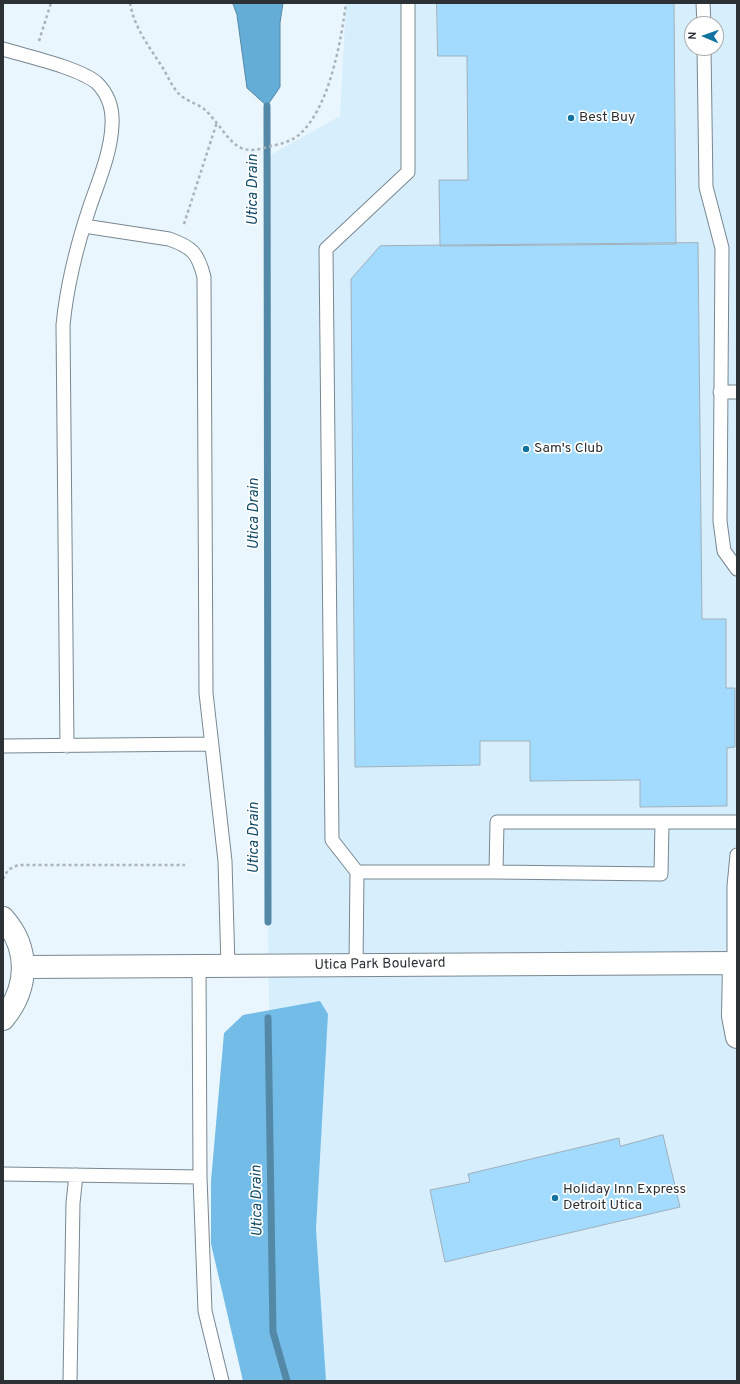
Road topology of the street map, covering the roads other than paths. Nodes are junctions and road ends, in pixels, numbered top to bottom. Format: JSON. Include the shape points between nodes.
{"nodes":[{"id":1,"x":408,"y":3,"type":"edge"},
{"id":2,"x":703,"y":3,"type":"edge"},
{"id":3,"x":704,"y":16,"type":"edge"},
{"id":4,"x":3,"y":49,"type":"edge"},
{"id":5,"x":704,"y":56,"type":"edge"},
{"id":6,"x":84,"y":226,"type":"junction"},
{"id":7,"x":720,"y":392,"type":"junction"},
{"id":8,"x":737,"y":392,"type":"edge"},
{"id":9,"x":737,"y":569,"type":"edge"},
{"id":10,"x":210,"y":744,"type":"junction"},
{"id":11,"x":3,"y":746,"type":"edge"},
{"id":12,"x":67,"y":746,"type":"junction"},
{"id":13,"x":662,"y":822,"type":"junction"},
{"id":14,"x":737,"y":822,"type":"edge"},
{"id":15,"x":737,"y":861,"type":"edge"},
{"id":16,"x":357,"y":872,"type":"junction"},
{"id":17,"x":496,"y":872,"type":"junction"},
{"id":18,"x":3,"y":918,"type":"edge"},
{"id":19,"x":735,"y":963,"type":"edge"},
{"id":20,"x":356,"y":965,"type":"junction"},
{"id":21,"x":24,"y":967,"type":"junction"},
{"id":22,"x":200,"y":967,"type":"junction"},
{"id":23,"x":228,"y":967,"type":"junction"},
{"id":24,"x":3,"y":1019,"type":"edge"},
{"id":25,"x":737,"y":1037,"type":"edge"},
{"id":26,"x":3,"y":1174,"type":"edge"},
{"id":27,"x":76,"y":1174,"type":"junction"},
{"id":28,"x":200,"y":1177,"type":"junction"},
{"id":29,"x":70,"y":1381,"type":"edge"},
{"id":30,"x":222,"y":1381,"type":"edge"}],
"edges":[{"from":1,"to":16,"type":"lane","via":[[408,172],[326,249],[332,840]]},
{"from":2,"to":3,"type":"lane"},
{"from":4,"to":6,"type":"lane","via":[[87,76],[100,87],[109,102],[112,113],[111,138]]},
{"from":5,"to":7,"type":"lane","via":[[706,187],[722,248]]},
{"from":6,"to":10,"type":"lane","via":[[168,239],[197,255],[201,265],[204,285],[206,693]]},
{"from":6,"to":12,"type":"lane","via":[[70,276],[63,324]]},
{"from":7,"to":8,"type":"lane"},
{"from":7,"to":9,"type":"lane","via":[[720,521],[724,550]]},
{"from":10,"to":12,"type":"lane"},
{"from":10,"to":23,"type":"lane","via":[[225,861]]},
{"from":11,"to":12,"type":"lane"},
{"from":13,"to":14,"type":"lane"},
{"from":13,"to":17,"type":"lane","via":[[497,822]]},
{"from":13,"to":17,"type":"lane","via":[[661,874]]},
{"from":15,"to":19,"type":"lane"},
{"from":16,"to":17,"type":"lane"},
{"from":16,"to":20,"type":"lane"},
{"from":18,"to":21,"type":"street","via":[[17,938]]},
{"from":19,"to":20,"type":"street","name":"Utica Park Boulevard"},
{"from":19,"to":25,"type":"street","via":[[733,1016]]},
{"from":20,"to":23,"type":"street","name":"Utica Park Boulevard"},
{"from":21,"to":22,"type":"street","name":"Utica Park Boulevard"},
{"from":21,"to":24,"type":"street","via":[[18,996]]},
{"from":22,"to":23,"type":"street","name":"Utica Park Boulevard"},
{"from":22,"to":28,"type":"lane"},
{"from":26,"to":27,"type":"lane"},
{"from":27,"to":28,"type":"lane"},
{"from":27,"to":29,"type":"lane","via":[[73,1203]]},
{"from":28,"to":30,"type":"lane","via":[[206,1311]]}]}
